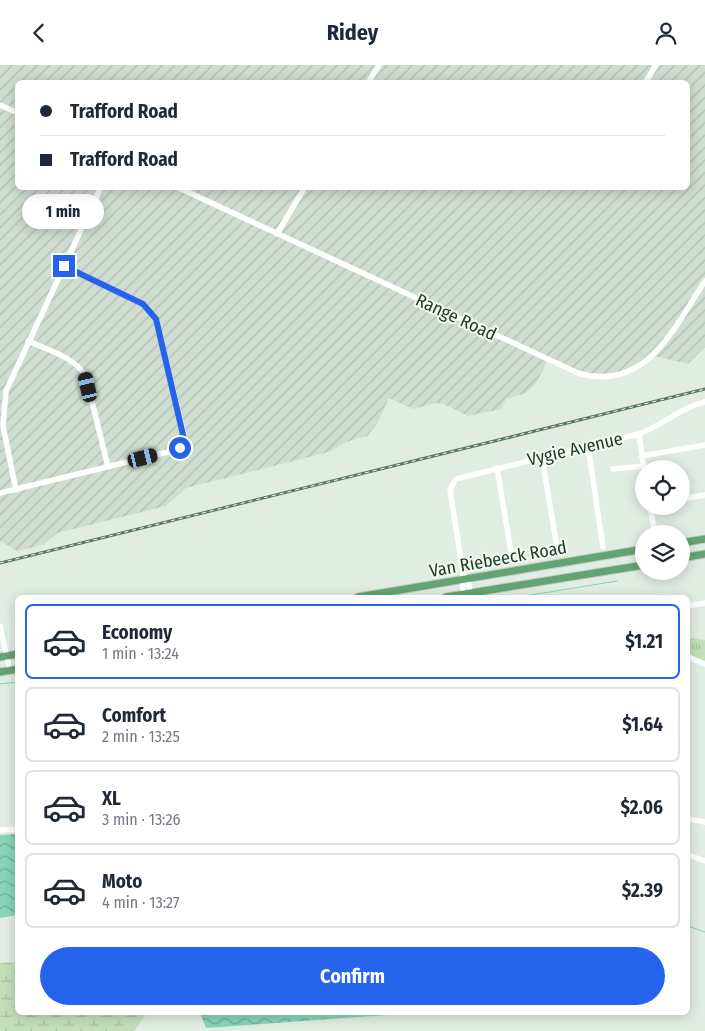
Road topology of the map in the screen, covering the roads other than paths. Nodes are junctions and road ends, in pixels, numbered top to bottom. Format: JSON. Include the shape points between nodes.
{"nodes":[{"id":1,"x":379,"y":65,"type":"edge"},
{"id":2,"x":656,"y":65,"type":"edge"},
{"id":3,"x":370,"y":80,"type":"edge"},
{"id":4,"x":647,"y":80,"type":"edge"},
{"id":5,"x":0,"y":105,"type":"edge"},
{"id":6,"x":15,"y":112,"type":"edge"},
{"id":7,"x":100,"y":190,"type":"edge"},
{"id":8,"x":183,"y":190,"type":"edge"},
{"id":9,"x":303,"y":190,"type":"edge"},
{"id":10,"x":278,"y":234,"type":"junction"},
{"id":11,"x":64,"y":266,"type":"junction"},
{"id":12,"x":705,"y":281,"type":"edge"},
{"id":13,"x":28,"y":341,"type":"junction"},
{"id":14,"x":705,"y":402,"type":"edge"},
{"id":15,"x":639,"y":434,"type":"junction"},
{"id":16,"x":705,"y":445,"type":"edge"},
{"id":17,"x":588,"y":446,"type":"junction"},
{"id":18,"x":642,"y":456,"type":"junction"},
{"id":19,"x":542,"y":457,"type":"junction"},
{"id":20,"x":643,"y":460,"type":"edge"},
{"id":21,"x":108,"y":467,"type":"junction"},
{"id":22,"x":497,"y":468,"type":"junction"},
{"id":23,"x":635,"y":468,"type":"edge"},
{"id":24,"x":612,"y":469,"type":"dead end"},
{"id":25,"x":16,"y":489,"type":"junction"},
{"id":26,"x":0,"y":493,"type":"edge"},
{"id":27,"x":705,"y":495,"type":"edge"},
{"id":28,"x":690,"y":498,"type":"edge"},
{"id":29,"x":705,"y":539,"type":"edge"},
{"id":30,"x":690,"y":542,"type":"edge"},
{"id":31,"x":557,"y":547,"type":"dead end"},
{"id":32,"x":603,"y":547,"type":"dead end"},
{"id":33,"x":635,"y":550,"type":"edge"},
{"id":34,"x":705,"y":554,"type":"edge"},
{"id":35,"x":690,"y":556,"type":"edge"},
{"id":36,"x":512,"y":559,"type":"dead end"},
{"id":37,"x":635,"y":567,"type":"edge"},
{"id":38,"x":464,"y":578,"type":"junction"},
{"id":39,"x":369,"y":595,"type":"edge"},
{"id":40,"x":467,"y":595,"type":"edge"},
{"id":41,"x":473,"y":595,"type":"edge"},
{"id":42,"x":705,"y":603,"type":"edge"},
{"id":43,"x":690,"y":606,"type":"edge"},
{"id":44,"x":0,"y":626,"type":"edge"},
{"id":45,"x":4,"y":656,"type":"edge"},
{"id":46,"x":690,"y":658,"type":"edge"},
{"id":47,"x":705,"y":663,"type":"edge"},
{"id":48,"x":14,"y":670,"type":"edge"},
{"id":49,"x":0,"y":672,"type":"edge"},
{"id":50,"x":690,"y":819,"type":"edge"},
{"id":51,"x":705,"y":821,"type":"edge"},
{"id":52,"x":15,"y":829,"type":"edge"},
{"id":53,"x":0,"y":830,"type":"edge"},
{"id":54,"x":690,"y":856,"type":"edge"},
{"id":55,"x":705,"y":861,"type":"edge"}],
"edges":[{"from":1,"to":3,"type":"street"},
{"from":2,"to":4,"type":"street"},
{"from":5,"to":6,"type":"street"},
{"from":7,"to":11,"type":"street"},
{"from":8,"to":10,"type":"street","name":"Range Road"},
{"from":9,"to":10,"type":"street"},
{"from":10,"to":12,"type":"street","name":"Range Road","via":[[590,376],[620,375],[649,360]]},
{"from":11,"to":13,"type":"street"},
{"from":11,"to":21,"type":"street","via":[[143,304],[153,314],[184,439],[180,448]]},
{"from":13,"to":21,"type":"street","via":[[75,363],[82,370]]},
{"from":13,"to":25,"type":"street","via":[[8,383],[3,405],[3,425]]},
{"from":14,"to":15,"type":"street","name":"Vygie Avenue","via":[[688,407]]},
{"from":15,"to":17,"type":"street","name":"Vygie Avenue"},
{"from":15,"to":18,"type":"street"},
{"from":16,"to":18,"type":"street"},
{"from":17,"to":19,"type":"street","name":"Vygie Avenue"},
{"from":17,"to":32,"type":"street"},
{"from":18,"to":20,"type":"street"},
{"from":19,"to":22,"type":"street","name":"Vygie Avenue"},
{"from":19,"to":31,"type":"street"},
{"from":21,"to":25,"type":"street"},
{"from":22,"to":36,"type":"street"},
{"from":22,"to":38,"type":"street","name":"Vygie Avenue","via":[[458,477],[451,485]]},
{"from":23,"to":24,"type":"street"},
{"from":25,"to":26,"type":"street"},
{"from":27,"to":28,"type":"street"},
{"from":29,"to":30,"type":"main road"},
{"from":33,"to":38,"type":"main road","name":"Van Riebeeck Road"},
{"from":34,"to":35,"type":"main road"},
{"from":37,"to":41,"type":"main road","name":"Van Riebeeck Road"},
{"from":38,"to":39,"type":"main road","name":"Van Riebeeck Road"},
{"from":38,"to":40,"type":"street"},
{"from":42,"to":43,"type":"street"},
{"from":44,"to":45,"type":"street"},
{"from":45,"to":48,"type":"street"},
{"from":46,"to":47,"type":"street"},
{"from":48,"to":49,"type":"main road"},
{"from":50,"to":51,"type":"street"},
{"from":52,"to":53,"type":"street"},
{"from":54,"to":55,"type":"street"}]}
